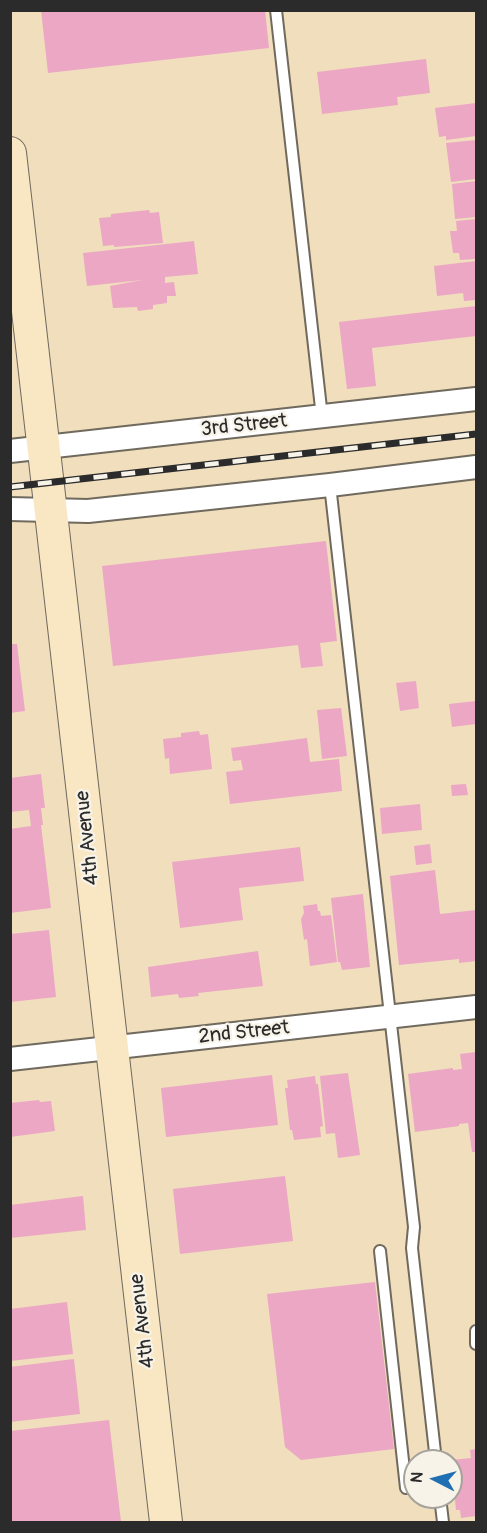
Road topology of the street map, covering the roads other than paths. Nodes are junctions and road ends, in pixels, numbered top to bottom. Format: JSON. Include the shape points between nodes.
{"nodes":[{"id":1,"x":276,"y":10,"type":"edge"},
{"id":2,"x":10,"y":153,"type":"edge"},
{"id":3,"x":477,"y":399,"type":"edge"},
{"id":4,"x":322,"y":417,"type":"junction"},
{"id":5,"x":44,"y":448,"type":"junction"},
{"id":6,"x":10,"y":452,"type":"edge"},
{"id":7,"x":477,"y":467,"type":"edge"},
{"id":8,"x":330,"y":485,"type":"junction"},
{"id":9,"x":10,"y":509,"type":"edge"},
{"id":10,"x":51,"y":511,"type":"junction"},
{"id":11,"x":477,"y":1007,"type":"edge"},
{"id":12,"x":390,"y":1017,"type":"junction"},
{"id":13,"x":112,"y":1048,"type":"junction"},
{"id":14,"x":10,"y":1059,"type":"edge"},
{"id":15,"x":380,"y":1251,"type":"dead end"},
{"id":16,"x":477,"y":1331,"type":"edge"},
{"id":17,"x":477,"y":1344,"type":"edge"},
{"id":18,"x":435,"y":1449,"type":"edge"},
{"id":19,"x":403,"y":1461,"type":"edge"},
{"id":20,"x":166,"y":1522,"type":"edge"}],
"edges":[{"from":1,"to":4,"type":"lane"},
{"from":2,"to":5,"type":"main road","name":"4th Avenue"},
{"from":3,"to":4,"type":"street","name":"3rd Street"},
{"from":4,"to":5,"type":"street","name":"3rd Street"},
{"from":5,"to":6,"type":"street","name":"3rd Street"},
{"from":5,"to":10,"type":"main road","name":"4th Avenue"},
{"from":7,"to":8,"type":"street"},
{"from":8,"to":10,"type":"street","via":[[88,511]]},
{"from":8,"to":12,"type":"lane"},
{"from":9,"to":10,"type":"street"},
{"from":10,"to":13,"type":"main road","name":"4th Avenue"},
{"from":11,"to":12,"type":"street","name":"2nd Street"},
{"from":12,"to":13,"type":"street","name":"2nd Street"},
{"from":12,"to":18,"type":"lane"},
{"from":13,"to":14,"type":"street","name":"2nd Street"},
{"from":13,"to":20,"type":"main road","name":"4th Avenue"},
{"from":15,"to":19,"type":"lane"},
{"from":16,"to":17,"type":"lane"}]}
